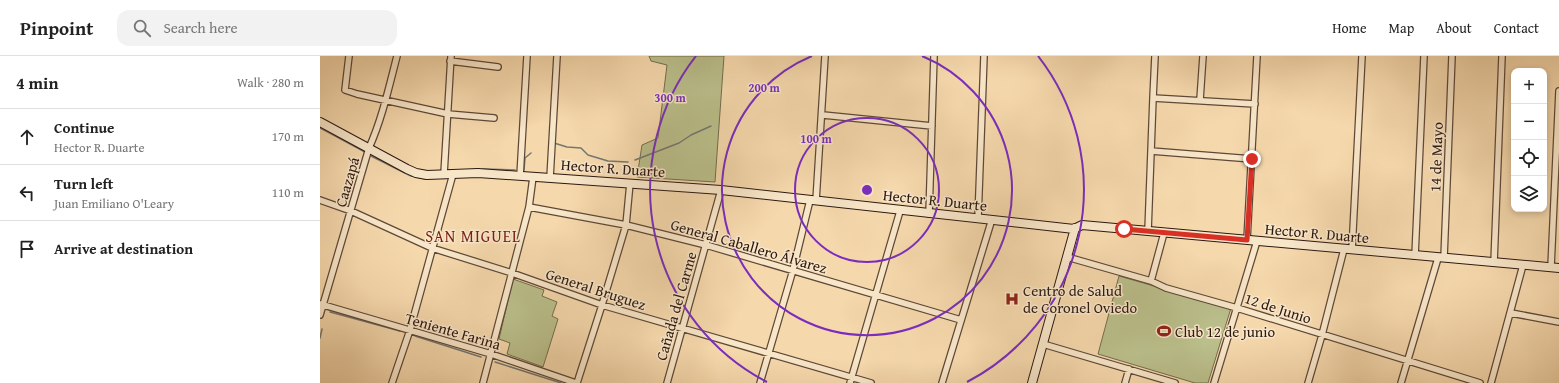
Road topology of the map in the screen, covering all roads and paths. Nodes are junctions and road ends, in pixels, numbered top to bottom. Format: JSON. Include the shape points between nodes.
{"nodes":[{"id":1,"x":349,"y":56,"type":"edge"},
{"id":2,"x":397,"y":56,"type":"edge"},
{"id":3,"x":527,"y":56,"type":"edge"},
{"id":4,"x":557,"y":56,"type":"edge"},
{"id":5,"x":825,"y":56,"type":"edge"},
{"id":6,"x":934,"y":56,"type":"edge"},
{"id":7,"x":984,"y":56,"type":"edge"},
{"id":8,"x":1155,"y":56,"type":"edge"},
{"id":9,"x":1203,"y":56,"type":"edge"},
{"id":10,"x":1257,"y":56,"type":"edge"},
{"id":11,"x":1362,"y":56,"type":"edge"},
{"id":12,"x":1424,"y":56,"type":"edge"},
{"id":13,"x":1452,"y":56,"type":"edge"},
{"id":14,"x":1502,"y":56,"type":"edge"},
{"id":15,"x":450,"y":59,"type":"edge"},
{"id":16,"x":498,"y":67,"type":"dead end"},
{"id":17,"x":1559,"y":91,"type":"edge"},
{"id":18,"x":1153,"y":98,"type":"junction"},
{"id":19,"x":386,"y":100,"type":"junction"},
{"id":20,"x":1200,"y":100,"type":"junction"},
{"id":21,"x":1254,"y":104,"type":"junction"},
{"id":22,"x":448,"y":114,"type":"junction"},
{"id":23,"x":823,"y":115,"type":"junction"},
{"id":24,"x":494,"y":118,"type":"dead end"},
{"id":25,"x":320,"y":122,"type":"edge"},
{"id":26,"x":932,"y":126,"type":"junction"},
{"id":27,"x":369,"y":148,"type":"junction"},
{"id":28,"x":1151,"y":151,"type":"junction"},
{"id":29,"x":1252,"y":159,"type":"junction"},
{"id":30,"x":444,"y":174,"type":"junction"},
{"id":31,"x":453,"y":174,"type":"junction"},
{"id":32,"x":520,"y":176,"type":"junction"},
{"id":33,"x":533,"y":177,"type":"junction"},
{"id":34,"x":550,"y":178,"type":"junction"},
{"id":35,"x":630,"y":183,"type":"junction"},
{"id":36,"x":721,"y":190,"type":"junction"},
{"id":37,"x":320,"y":200,"type":"edge"},
{"id":38,"x":813,"y":201,"type":"junction"},
{"id":39,"x":528,"y":207,"type":"junction"},
{"id":40,"x":351,"y":211,"type":"junction"},
{"id":41,"x":900,"y":211,"type":"junction"},
{"id":42,"x":930,"y":214,"type":"junction"},
{"id":43,"x":978,"y":219,"type":"junction"},
{"id":44,"x":992,"y":219,"type":"junction"},
{"id":45,"x":626,"y":225,"type":"junction"},
{"id":46,"x":1075,"y":228,"type":"junction"},
{"id":47,"x":1148,"y":231,"type":"junction"},
{"id":48,"x":1164,"y":233,"type":"junction"},
{"id":49,"x":1247,"y":240,"type":"junction"},
{"id":50,"x":1257,"y":241,"type":"junction"},
{"id":51,"x":706,"y":245,"type":"junction"},
{"id":52,"x":432,"y":248,"type":"junction"},
{"id":53,"x":1348,"y":250,"type":"junction"},
{"id":54,"x":1415,"y":256,"type":"junction"},
{"id":55,"x":1067,"y":257,"type":"junction"},
{"id":56,"x":1441,"y":258,"type":"junction"},
{"id":57,"x":1494,"y":263,"type":"junction"},
{"id":58,"x":1523,"y":265,"type":"junction"},
{"id":59,"x":1555,"y":268,"type":"edge"},
{"id":60,"x":793,"y":270,"type":"junction"},
{"id":61,"x":512,"y":273,"type":"junction"},
{"id":62,"x":1151,"y":280,"type":"junction"},
{"id":63,"x":876,"y":295,"type":"junction"},
{"id":64,"x":322,"y":304,"type":"edge"},
{"id":65,"x":602,"y":305,"type":"junction"},
{"id":66,"x":1237,"y":308,"type":"junction"},
{"id":67,"x":1511,"y":313,"type":"junction"},
{"id":68,"x":320,"y":315,"type":"edge"},
{"id":69,"x":961,"y":320,"type":"junction"},
{"id":70,"x":1559,"y":322,"type":"edge"},
{"id":71,"x":683,"y":328,"type":"junction"},
{"id":72,"x":410,"y":330,"type":"junction"},
{"id":73,"x":1322,"y":335,"type":"junction"},
{"id":74,"x":1044,"y":344,"type":"junction"},
{"id":75,"x":769,"y":353,"type":"junction"},
{"id":76,"x":491,"y":354,"type":"junction"},
{"id":77,"x":1408,"y":361,"type":"junction"},
{"id":78,"x":1129,"y":369,"type":"junction"},
{"id":79,"x":851,"y":380,"type":"edge"},
{"id":80,"x":392,"y":383,"type":"edge"},
{"id":81,"x":483,"y":383,"type":"edge"},
{"id":82,"x":576,"y":383,"type":"edge"},
{"id":83,"x":667,"y":383,"type":"edge"},
{"id":84,"x":760,"y":383,"type":"edge"},
{"id":85,"x":871,"y":383,"type":"edge"},
{"id":86,"x":942,"y":383,"type":"edge"},
{"id":87,"x":1032,"y":383,"type":"edge"},
{"id":88,"x":1125,"y":383,"type":"edge"},
{"id":89,"x":1175,"y":383,"type":"edge"},
{"id":90,"x":1214,"y":383,"type":"edge"},
{"id":91,"x":1308,"y":383,"type":"edge"},
{"id":92,"x":1401,"y":383,"type":"edge"},
{"id":93,"x":1480,"y":383,"type":"edge"},
{"id":94,"x":1491,"y":383,"type":"edge"}],
"edges":[{"from":1,"to":19,"type":"street","via":[[345,90]]},
{"from":2,"to":19,"type":"street","name":"Caazapá"},
{"from":3,"to":32,"type":"street"},
{"from":4,"to":34,"type":"street"},
{"from":5,"to":23,"type":"street"},
{"from":6,"to":26,"type":"street"},
{"from":7,"to":43,"type":"street"},
{"from":8,"to":18,"type":"street"},
{"from":9,"to":20,"type":"street"},
{"from":10,"to":21,"type":"street"},
{"from":11,"to":53,"type":"street"},
{"from":12,"to":54,"type":"street"},
{"from":13,"to":56,"type":"street","name":"14 de Mayo"},
{"from":14,"to":57,"type":"street"},
{"from":15,"to":16,"type":"street"},
{"from":15,"to":22,"type":"street"},
{"from":17,"to":59,"type":"street"},
{"from":18,"to":20,"type":"street"},
{"from":18,"to":28,"type":"street"},
{"from":19,"to":22,"type":"street"},
{"from":19,"to":27,"type":"street","name":"Caazapá"},
{"from":20,"to":21,"type":"street"},
{"from":21,"to":29,"type":"street"},
{"from":22,"to":24,"type":"street"},
{"from":22,"to":30,"type":"street"},
{"from":23,"to":26,"type":"street"},
{"from":23,"to":38,"type":"street"},
{"from":25,"to":27,"type":"street","name":"Hector R. Duarte"},
{"from":26,"to":42,"type":"street"},
{"from":27,"to":30,"type":"street","name":"Hector R. Duarte","via":[[416,173]]},
{"from":27,"to":40,"type":"street","name":"Caazapá"},
{"from":28,"to":29,"type":"street"},
{"from":28,"to":47,"type":"street"},
{"from":29,"to":49,"type":"street"},
{"from":30,"to":31,"type":"street","name":"Hector R. Duarte"},
{"from":31,"to":32,"type":"street","name":"Hector R. Duarte"},
{"from":31,"to":52,"type":"street"},
{"from":32,"to":33,"type":"street","name":"Hector R. Duarte"},
{"from":33,"to":34,"type":"street","name":"Hector R. Duarte"},
{"from":33,"to":39,"type":"street"},
{"from":34,"to":35,"type":"street","name":"Hector R. Duarte"},
{"from":35,"to":36,"type":"street","name":"Hector R. Duarte"},
{"from":35,"to":45,"type":"street"},
{"from":36,"to":38,"type":"street","name":"Hector R. Duarte"},
{"from":36,"to":51,"type":"street","name":"Cañada del Carme"},
{"from":37,"to":40,"type":"street","name":"General Bruguez"},
{"from":38,"to":41,"type":"street","name":"Hector R. Duarte"},
{"from":38,"to":60,"type":"street"},
{"from":39,"to":45,"type":"street","name":"General Caballero Álvarez"},
{"from":39,"to":61,"type":"street"},
{"from":40,"to":52,"type":"street","name":"General Bruguez"},
{"from":40,"to":64,"type":"street","name":"Caazapá"},
{"from":41,"to":42,"type":"street","name":"Hector R. Duarte"},
{"from":41,"to":63,"type":"street"},
{"from":42,"to":43,"type":"street","name":"Hector R. Duarte"},
{"from":43,"to":44,"type":"street","name":"Hector R. Duarte"},
{"from":44,"to":46,"type":"street","name":"Hector R. Duarte"},
{"from":44,"to":69,"type":"street"},
{"from":45,"to":51,"type":"street","name":"General Caballero Álvarez"},
{"from":45,"to":65,"type":"street"},
{"from":46,"to":47,"type":"street","name":"Hector R. Duarte","via":[[1082,225]]},
{"from":46,"to":55,"type":"street"},
{"from":47,"to":48,"type":"street","name":"Hector R. Duarte"},
{"from":48,"to":49,"type":"street","name":"Hector R. Duarte"},
{"from":48,"to":62,"type":"street"},
{"from":49,"to":50,"type":"street","name":"Hector R. Duarte"},
{"from":50,"to":53,"type":"street","name":"Hector R. Duarte"},
{"from":50,"to":66,"type":"street"},
{"from":51,"to":60,"type":"street","name":"General Caballero Álvarez"},
{"from":51,"to":71,"type":"street","name":"Cañada del Carme"},
{"from":52,"to":61,"type":"street","name":"General Bruguez"},
{"from":52,"to":72,"type":"street"},
{"from":53,"to":54,"type":"street","name":"Hector R. Duarte"},
{"from":53,"to":73,"type":"street"},
{"from":54,"to":56,"type":"street","name":"Hector R. Duarte"},
{"from":55,"to":62,"type":"street","name":"12 de Junio"},
{"from":55,"to":74,"type":"street"},
{"from":56,"to":57,"type":"street","name":"Hector R. Duarte"},
{"from":56,"to":77,"type":"street","name":"14 de Mayo"},
{"from":57,"to":58,"type":"street","name":"Hector R. Duarte"},
{"from":58,"to":59,"type":"street","name":"Hector R. Duarte"},
{"from":58,"to":67,"type":"street"},
{"from":60,"to":63,"type":"street","name":"General Caballero Álvarez"},
{"from":60,"to":75,"type":"street"},
{"from":61,"to":65,"type":"street","name":"General Bruguez"},
{"from":61,"to":76,"type":"street"},
{"from":62,"to":66,"type":"street","name":"12 de Junio","via":[[1166,288]]},
{"from":63,"to":69,"type":"street","name":"General Caballero Álvarez"},
{"from":63,"to":79,"type":"street"},
{"from":64,"to":68,"type":"street","name":"Caazapá"},
{"from":64,"to":72,"type":"street","name":"Teniente Farina"},
{"from":65,"to":71,"type":"street","name":"General Bruguez"},
{"from":65,"to":82,"type":"street"},
{"from":66,"to":73,"type":"street","name":"12 de Junio"},
{"from":66,"to":90,"type":"street"},
{"from":67,"to":70,"type":"street"},
{"from":67,"to":94,"type":"street"},
{"from":69,"to":86,"type":"street"},
{"from":71,"to":75,"type":"street","name":"General Bruguez"},
{"from":71,"to":83,"type":"street","name":"Cañada del Carme"},
{"from":72,"to":76,"type":"street","name":"Teniente Farina"},
{"from":72,"to":80,"type":"street"},
{"from":73,"to":77,"type":"street","name":"12 de Junio"},
{"from":73,"to":91,"type":"street"},
{"from":74,"to":78,"type":"street"},
{"from":74,"to":87,"type":"street"},
{"from":75,"to":79,"type":"street","name":"General Bruguez"},
{"from":75,"to":84,"type":"street"},
{"from":76,"to":81,"type":"street"},
{"from":76,"to":82,"type":"street","name":"Teniente Farina"},
{"from":77,"to":92,"type":"street","name":"14 de Mayo"},
{"from":77,"to":93,"type":"street","name":"12 de Junio"},
{"from":78,"to":88,"type":"street"},
{"from":78,"to":89,"type":"street"},
{"from":79,"to":85,"type":"street","name":"General Bruguez"}]}
